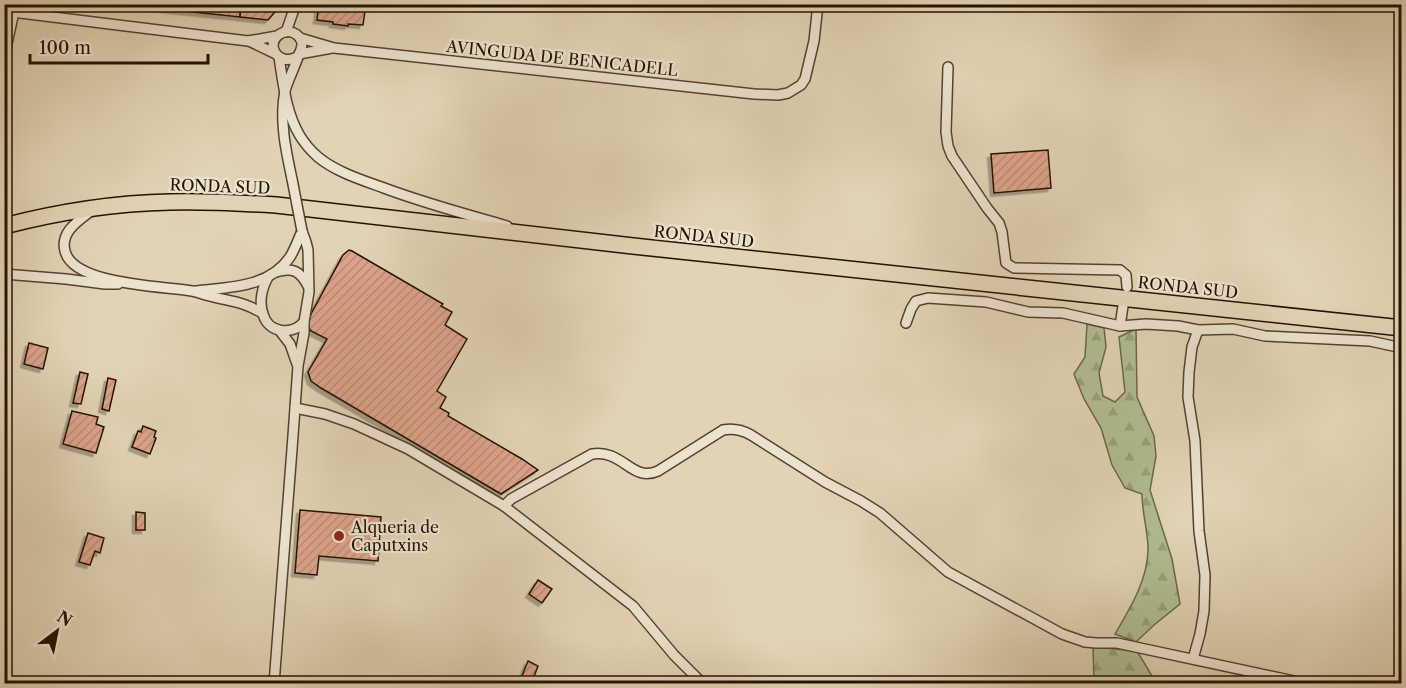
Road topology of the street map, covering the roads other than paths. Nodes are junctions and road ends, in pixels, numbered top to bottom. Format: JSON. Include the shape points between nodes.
{"nodes":[{"id":1,"x":818,"y":4,"type":"edge"},
{"id":2,"x":294,"y":8,"type":"edge"},
{"id":3,"x":8,"y":10,"type":"edge"},
{"id":4,"x":282,"y":34,"type":"junction"},
{"id":5,"x":298,"y":36,"type":"junction"},
{"id":6,"x":248,"y":40,"type":"junction"},
{"id":7,"x":334,"y":48,"type":"junction"},
{"id":8,"x":278,"y":55,"type":"junction"},
{"id":9,"x":298,"y":56,"type":"junction"},
{"id":10,"x":4,"y":57,"type":"edge"},
{"id":11,"x":948,"y":67,"type":"dead end"},
{"id":12,"x":285,"y":91,"type":"junction"},
{"id":13,"x":95,"y":208,"type":"junction"},
{"id":14,"x":4,"y":226,"type":"edge"},
{"id":15,"x":302,"y":231,"type":"junction"},
{"id":16,"x":538,"y":235,"type":"junction"},
{"id":17,"x":4,"y":274,"type":"edge"},
{"id":18,"x":271,"y":275,"type":"junction"},
{"id":19,"x":132,"y":284,"type":"junction"},
{"id":20,"x":308,"y":286,"type":"junction"},
{"id":21,"x":1127,"y":287,"type":"dead end"},
{"id":22,"x":194,"y":291,"type":"junction"},
{"id":23,"x":1123,"y":306,"type":"dead end"},
{"id":24,"x":262,"y":313,"type":"junction"},
{"id":25,"x":304,"y":322,"type":"junction"},
{"id":26,"x":906,"y":323,"type":"dead end"},
{"id":27,"x":1120,"y":326,"type":"junction"},
{"id":28,"x":1401,"y":328,"type":"edge"},
{"id":29,"x":1198,"y":330,"type":"junction"},
{"id":30,"x":280,"y":331,"type":"junction"},
{"id":31,"x":1401,"y":348,"type":"edge"},
{"id":32,"x":298,"y":366,"type":"junction"},
{"id":33,"x":295,"y":408,"type":"junction"},
{"id":34,"x":504,"y":506,"type":"junction"},
{"id":35,"x":1192,"y":659,"type":"junction"},
{"id":36,"x":274,"y":684,"type":"edge"},
{"id":37,"x":703,"y":684,"type":"edge"},
{"id":38,"x":1308,"y":684,"type":"edge"}],
"edges":[{"from":1,"to":7,"type":"street","name":"AVINGUDA DE BENICADELL","via":[[805,79],[788,93],[778,95]]},
{"from":2,"to":4,"type":"street"},
{"from":2,"to":5,"type":"street"},
{"from":3,"to":6,"type":"street"},
{"from":3,"to":10,"type":"street"},
{"from":4,"to":5,"type":"street"},
{"from":4,"to":6,"type":"street"},
{"from":4,"to":8,"type":"street","via":[[274,45]]},
{"from":5,"to":7,"type":"street"},
{"from":5,"to":9,"type":"street","via":[[302,46]]},
{"from":6,"to":8,"type":"street"},
{"from":7,"to":9,"type":"street"},
{"from":8,"to":9,"type":"street","via":[[288,60]]},
{"from":8,"to":12,"type":"street"},
{"from":9,"to":12,"type":"street"},
{"from":11,"to":21,"type":"street","via":[[948,146],[999,223],[1006,263],[1014,268],[1120,270],[1126,275]]},
{"from":12,"to":15,"type":"street","bridge":true,"via":[[284,138]]},
{"from":12,"to":16,"type":"street","via":[[298,134],[327,164],[414,199]]},
{"from":13,"to":14,"type":"main road","name":"RONDA SUD"},
{"from":13,"to":16,"type":"main road","name":"RONDA SUD","via":[[168,201],[276,205]]},
{"from":13,"to":19,"type":"street","via":[[66,234],[67,257],[90,274]]},
{"from":15,"to":18,"type":"street","via":[[291,256]]},
{"from":15,"to":20,"type":"street","via":[[308,250]]},
{"from":16,"to":28,"type":"main road","name":"RONDA SUD"},
{"from":17,"to":19,"type":"street"},
{"from":18,"to":20,"type":"street","via":[[293,271]]},
{"from":18,"to":22,"type":"street","via":[[229,288]]},
{"from":18,"to":24,"type":"street","via":[[262,294]]},
{"from":19,"to":22,"type":"street"},
{"from":20,"to":25,"type":"street"},
{"from":22,"to":24,"type":"street","via":[[238,301]]},
{"from":23,"to":27,"type":"street"},
{"from":24,"to":30,"type":"street"},
{"from":25,"to":30,"type":"street","via":[[295,330]]},
{"from":25,"to":32,"type":"street"},
{"from":26,"to":27,"type":"street","via":[[916,301],[928,298],[1063,313]]},
{"from":27,"to":29,"type":"street"},
{"from":29,"to":31,"type":"street","via":[[1233,329],[1265,336],[1370,341]]},
{"from":29,"to":35,"type":"street","via":[[1192,347],[1188,397],[1205,575],[1204,611]]},
{"from":30,"to":32,"type":"street"},
{"from":32,"to":33,"type":"street"},
{"from":33,"to":34,"type":"street","via":[[354,424],[408,449]]},
{"from":33,"to":36,"type":"street"},
{"from":34,"to":35,"type":"street","via":[[592,454],[609,454],[640,473],[651,474],[723,430],[742,430],[873,508],[948,572],[1062,634],[1085,642],[1117,643]]},
{"from":34,"to":37,"type":"street","via":[[633,606]]},
{"from":35,"to":38,"type":"street"}]}
